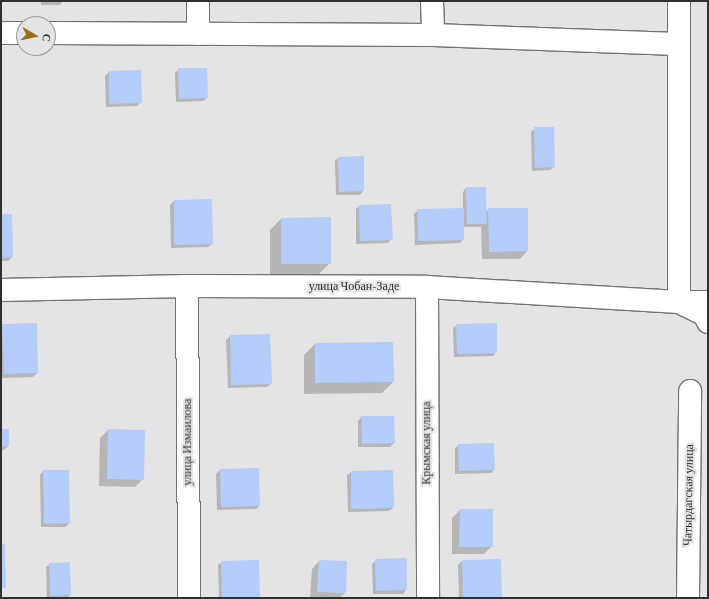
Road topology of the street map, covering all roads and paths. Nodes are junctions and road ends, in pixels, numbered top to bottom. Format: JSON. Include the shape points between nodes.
{"nodes":[{"id":1,"x":198,"y":1,"type":"edge"},
{"id":2,"x":432,"y":1,"type":"edge"},
{"id":3,"x":679,"y":1,"type":"edge"},
{"id":4,"x":1,"y":33,"type":"edge"},
{"id":5,"x":16,"y":33,"type":"edge"},
{"id":6,"x":56,"y":33,"type":"edge"},
{"id":7,"x":198,"y":34,"type":"junction"},
{"id":8,"x":433,"y":35,"type":"junction"},
{"id":9,"x":678,"y":44,"type":"junction"},
{"id":10,"x":187,"y":286,"type":"junction"},
{"id":11,"x":427,"y":287,"type":"junction"},
{"id":12,"x":1,"y":290,"type":"edge"},
{"id":13,"x":679,"y":302,"type":"junction"},
{"id":14,"x":707,"y":313,"type":"edge"},
{"id":15,"x":690,"y":391,"type":"dead end"},
{"id":16,"x":189,"y":598,"type":"edge"},
{"id":17,"x":428,"y":598,"type":"edge"},
{"id":18,"x":688,"y":598,"type":"edge"}],
"edges":[{"from":1,"to":7,"type":"street"},
{"from":2,"to":8,"type":"street"},
{"from":3,"to":9,"type":"street"},
{"from":4,"to":5,"type":"street"},
{"from":6,"to":7,"type":"street"},
{"from":7,"to":8,"type":"street"},
{"from":8,"to":9,"type":"street"},
{"from":9,"to":13,"type":"street"},
{"from":10,"to":11,"type":"street","name":"улица Чобан-Заде"},
{"from":10,"to":12,"type":"street","name":"улица Чобан-Заде"},
{"from":10,"to":16,"type":"street","name":"улица Измаилова"},
{"from":11,"to":13,"type":"street","name":"улица Чобан-Заде"},
{"from":11,"to":17,"type":"street","name":"Крымская улица"},
{"from":13,"to":14,"type":"street","name":"улица Чобан-Заде"},
{"from":15,"to":18,"type":"street","name":"Чатырдагская улица"}]}
